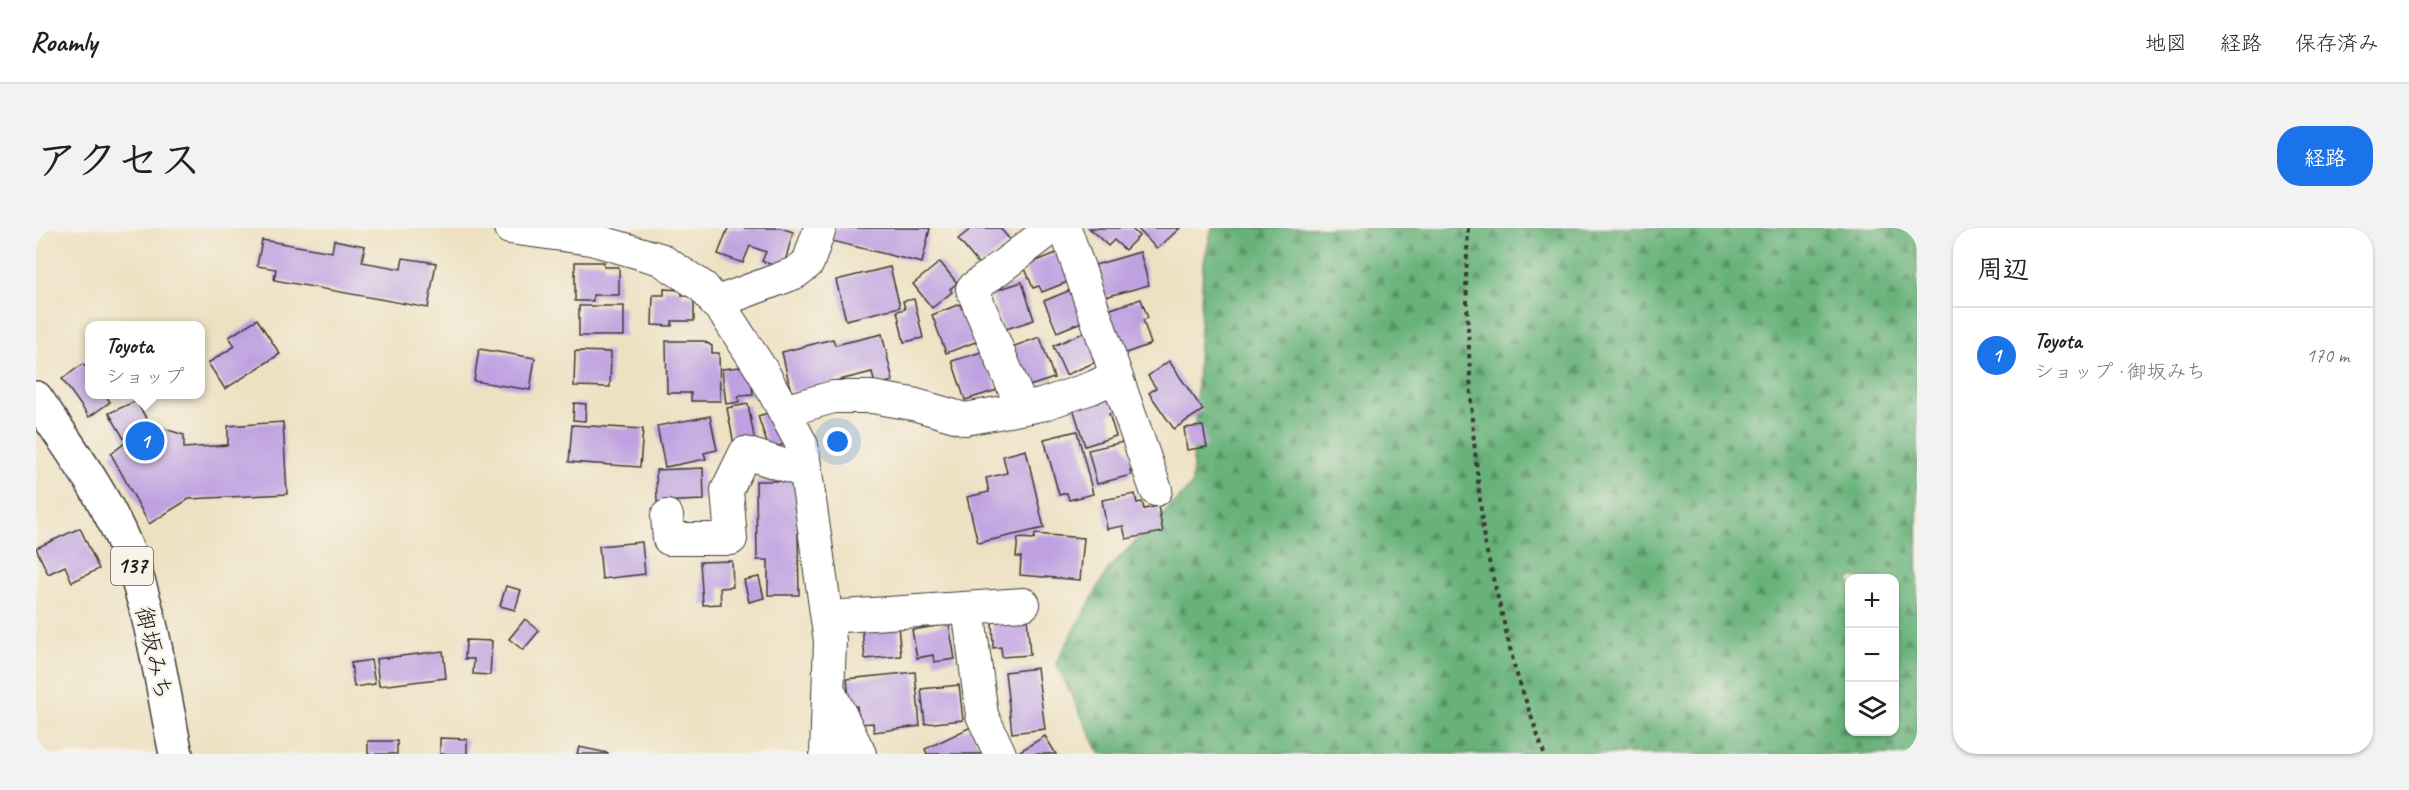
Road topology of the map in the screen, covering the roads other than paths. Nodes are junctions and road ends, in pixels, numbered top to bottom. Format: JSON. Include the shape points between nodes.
{"nodes":[{"id":1,"x":510,"y":228,"type":"edge"},
{"id":2,"x":820,"y":228,"type":"edge"},
{"id":3,"x":1052,"y":228,"type":"edge"},
{"id":4,"x":1065,"y":228,"type":"edge"},
{"id":5,"x":715,"y":303,"type":"junction"},
{"id":6,"x":1114,"y":377,"type":"junction"},
{"id":7,"x":36,"y":398,"type":"edge"},
{"id":8,"x":1022,"y":408,"type":"junction"},
{"id":9,"x":784,"y":411,"type":"junction"},
{"id":10,"x":806,"y":472,"type":"junction"},
{"id":11,"x":1156,"y":490,"type":"dead end"},
{"id":12,"x":667,"y":516,"type":"dead end"},
{"id":13,"x":1024,"y":604,"type":"dead end"},
{"id":14,"x":968,"y":608,"type":"junction"},
{"id":15,"x":827,"y":617,"type":"junction"},
{"id":16,"x":829,"y":690,"type":"junction"},
{"id":17,"x":177,"y":754,"type":"edge"},
{"id":18,"x":826,"y":754,"type":"edge"},
{"id":19,"x":860,"y":754,"type":"edge"},
{"id":20,"x":1000,"y":754,"type":"edge"}],
"edges":[{"from":1,"to":5,"type":"street","via":[[591,239],[660,259],[703,287]]},
{"from":2,"to":5,"type":"street","via":[[808,263],[795,273]]},
{"from":3,"to":8,"type":"street","via":[[972,289]]},
{"from":4,"to":6,"type":"street"},
{"from":5,"to":9,"type":"street","via":[[763,372]]},
{"from":6,"to":8,"type":"street","via":[[1091,388]]},
{"from":6,"to":11,"type":"street"},
{"from":7,"to":17,"type":"highway","name":"御坂みち","number":"137","via":[[105,502],[128,552],[148,620]]},
{"from":8,"to":9,"type":"street","via":[[965,419],[913,404],[833,396]]},
{"from":9,"to":10,"type":"street","via":[[802,445]]},
{"from":10,"to":12,"type":"street","via":[[745,453],[727,490],[731,539],[669,539]]},
{"from":10,"to":15,"type":"street"},
{"from":13,"to":14,"type":"street"},
{"from":14,"to":15,"type":"street"},
{"from":14,"to":20,"type":"street","via":[[982,715]]},
{"from":15,"to":16,"type":"street"},
{"from":16,"to":18,"type":"street"},
{"from":16,"to":19,"type":"street"}]}
